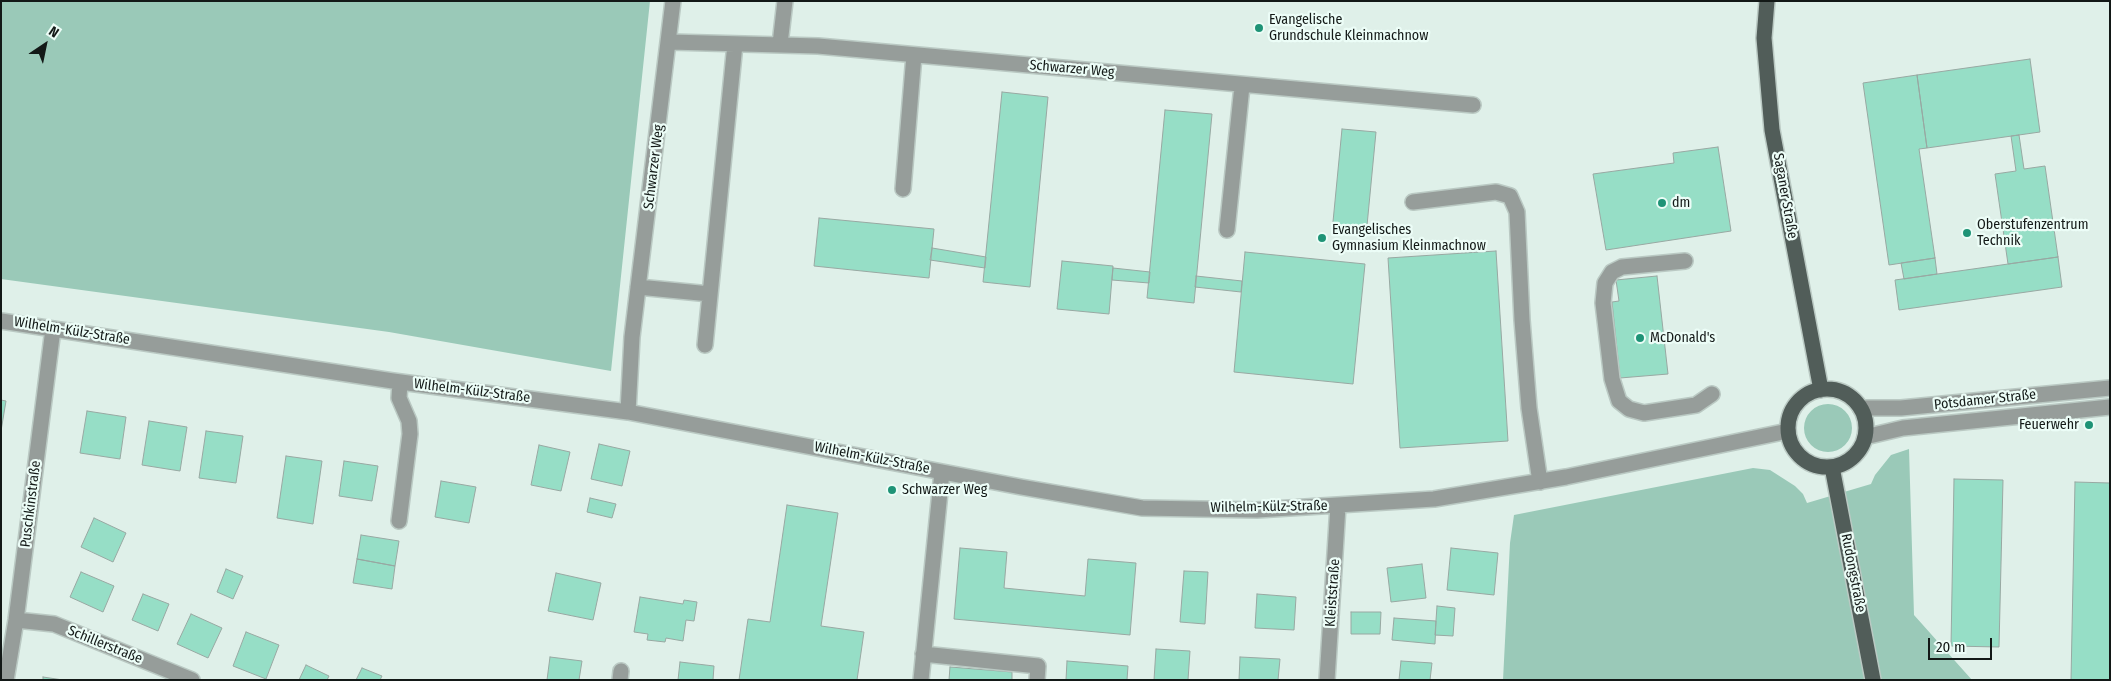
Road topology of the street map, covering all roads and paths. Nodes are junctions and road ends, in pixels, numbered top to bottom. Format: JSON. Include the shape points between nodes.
{"nodes":[{"id":1,"x":673,"y":1,"type":"edge"},
{"id":2,"x":785,"y":1,"type":"edge"},
{"id":3,"x":1767,"y":1,"type":"edge"},
{"id":4,"x":670,"y":42,"type":"junction"},
{"id":5,"x":735,"y":44,"type":"junction"},
{"id":6,"x":780,"y":44,"type":"junction"},
{"id":7,"x":914,"y":54,"type":"junction"},
{"id":8,"x":1242,"y":86,"type":"junction"},
{"id":9,"x":1473,"y":105,"type":"dead end"},
{"id":10,"x":902,"y":189,"type":"dead end"},
{"id":11,"x":1413,"y":202,"type":"dead end"},
{"id":12,"x":1227,"y":230,"type":"dead end"},
{"id":13,"x":1685,"y":261,"type":"dead end"},
{"id":14,"x":638,"y":287,"type":"junction"},
{"id":15,"x":710,"y":294,"type":"junction"},
{"id":16,"x":1,"y":320,"type":"edge"},
{"id":17,"x":53,"y":328,"type":"junction"},
{"id":18,"x":705,"y":345,"type":"dead end"},
{"id":19,"x":400,"y":382,"type":"junction"},
{"id":20,"x":2110,"y":388,"type":"edge"},
{"id":21,"x":1821,"y":390,"type":"junction"},
{"id":22,"x":1712,"y":394,"type":"dead end"},
{"id":23,"x":2110,"y":407,"type":"edge"},
{"id":24,"x":1860,"y":408,"type":"junction"},
{"id":25,"x":628,"y":412,"type":"junction"},
{"id":26,"x":1788,"y":431,"type":"junction"},
{"id":27,"x":1865,"y":437,"type":"junction"},
{"id":28,"x":1832,"y":467,"type":"junction"},
{"id":29,"x":942,"y":472,"type":"junction"},
{"id":30,"x":1540,"y":482,"type":"junction"},
{"id":31,"x":1338,"y":506,"type":"junction"},
{"id":32,"x":399,"y":521,"type":"dead end"},
{"id":33,"x":16,"y":620,"type":"junction"},
{"id":34,"x":923,"y":654,"type":"junction"},
{"id":35,"x":6,"y":680,"type":"edge"},
{"id":36,"x":192,"y":680,"type":"edge"},
{"id":37,"x":921,"y":680,"type":"edge"},
{"id":38,"x":1037,"y":680,"type":"edge"},
{"id":39,"x":1326,"y":680,"type":"edge"},
{"id":40,"x":1873,"y":680,"type":"edge"}],
"edges":[{"from":1,"to":4,"type":"street","name":"Schwarzer Weg"},
{"from":2,"to":6,"type":"street"},
{"from":3,"to":21,"type":"main road","name":"Saganer Straße","via":[[1764,38],[1772,130]]},
{"from":4,"to":5,"type":"street","name":"Schwarzer Weg"},
{"from":4,"to":14,"type":"street","name":"Schwarzer Weg"},
{"from":5,"to":6,"type":"street","name":"Schwarzer Weg"},
{"from":5,"to":15,"type":"street"},
{"from":6,"to":7,"type":"street","name":"Schwarzer Weg"},
{"from":7,"to":8,"type":"street","name":"Schwarzer Weg"},
{"from":7,"to":10,"type":"street"},
{"from":8,"to":9,"type":"street","name":"Schwarzer Weg"},
{"from":8,"to":12,"type":"street"},
{"from":11,"to":30,"type":"street","via":[[1496,192],[1510,196],[1517,212],[1522,320]]},
{"from":13,"to":22,"type":"street","via":[[1622,267],[1612,272],[1605,283],[1602,303],[1612,379],[1619,401],[1629,409],[1644,413],[1696,405]]},
{"from":14,"to":15,"type":"street"},
{"from":14,"to":25,"type":"street","name":"Schwarzer Weg"},
{"from":15,"to":18,"type":"street"},
{"from":16,"to":17,"type":"street","name":"Wilhelm-Külz-Straße"},
{"from":17,"to":19,"type":"street","name":"Wilhelm-Külz-Straße"},
{"from":17,"to":33,"type":"street","name":"Puschkinstraße"},
{"from":19,"to":25,"type":"street","name":"Wilhelm-Külz-Straße"},
{"from":19,"to":32,"type":"street","via":[[399,398],[410,421],[410,434]]},
{"from":20,"to":24,"type":"street","name":"Potsdamer Straße","via":[[1901,408]]},
{"from":21,"to":24,"type":"main road","via":[[1843,393]]},
{"from":21,"to":26,"type":"main road","via":[[1803,397],[1796,404]]},
{"from":23,"to":27,"type":"street","name":"Potsdamer Straße","via":[[1903,428]]},
{"from":24,"to":27,"type":"main road","via":[[1866,427]]},
{"from":25,"to":29,"type":"street","name":"Wilhelm-Külz-Straße"},
{"from":26,"to":28,"type":"main road","via":[[1800,456],[1816,466]]},
{"from":26,"to":30,"type":"street","name":"Wilhelm-Külz-Straße"},
{"from":27,"to":28,"type":"main road","via":[[1853,457]]},
{"from":28,"to":40,"type":"main road","name":"Rudongstraße"},
{"from":29,"to":31,"type":"street","name":"Wilhelm-Külz-Straße","via":[[1142,508],[1257,510]]},
{"from":29,"to":34,"type":"street","name":"Wilhelm-Külz-Straße"},
{"from":30,"to":31,"type":"street","name":"Wilhelm-Külz-Straße","via":[[1434,499]]},
{"from":31,"to":39,"type":"street","name":"Kleiststraße"},
{"from":33,"to":35,"type":"street","name":"Puschkinstraße"},
{"from":33,"to":36,"type":"street","name":"Schillerstraße","via":[[54,624]]},
{"from":34,"to":37,"type":"street","name":"Wilhelm-Külz-Straße"},
{"from":34,"to":38,"type":"street","via":[[1038,666]]}]}
